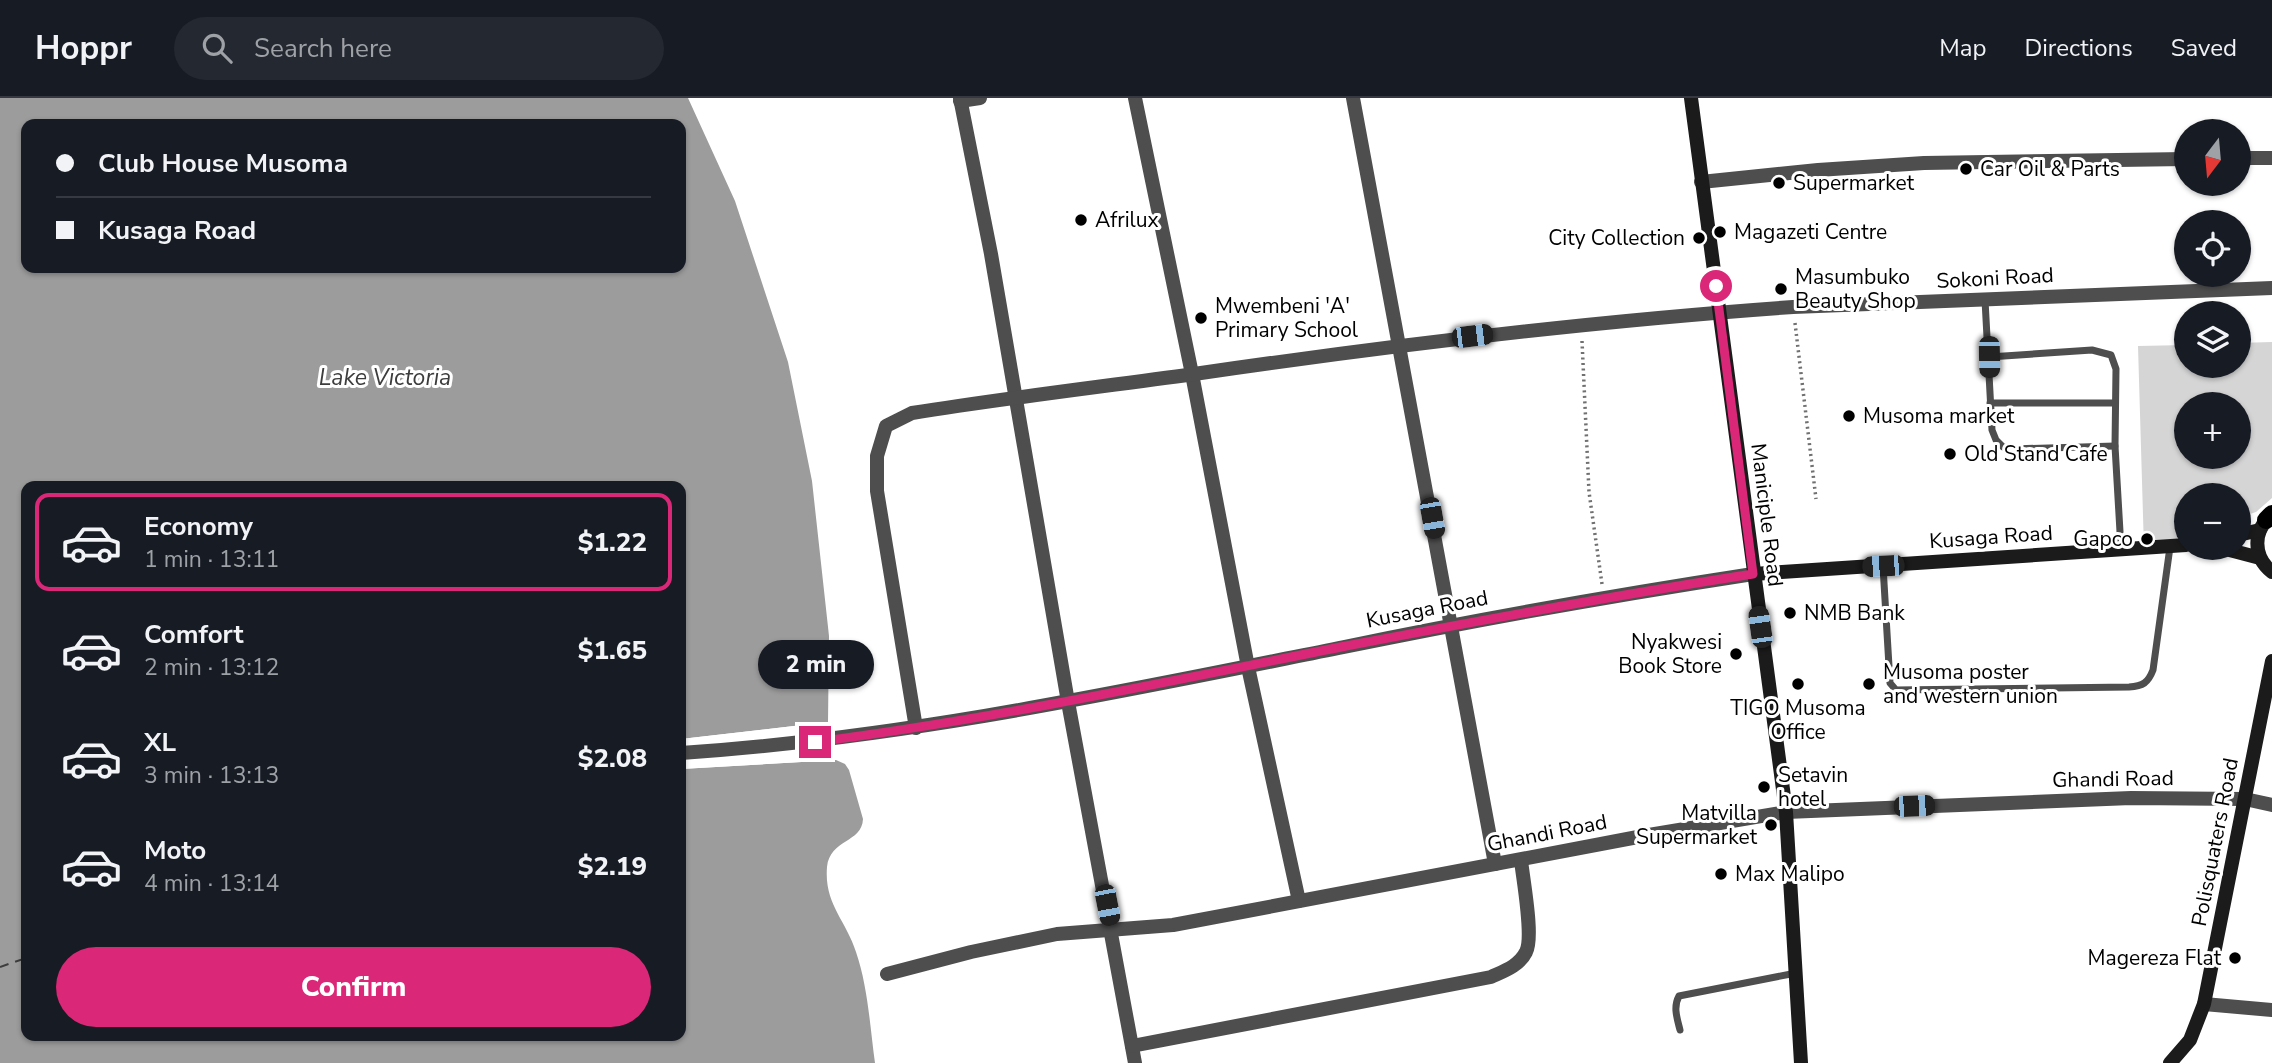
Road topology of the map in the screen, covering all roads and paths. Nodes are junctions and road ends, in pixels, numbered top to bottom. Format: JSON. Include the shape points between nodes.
{"nodes":[{"id":1,"x":980,"y":98,"type":"edge"},
{"id":2,"x":1135,"y":98,"type":"edge"},
{"id":3,"x":1353,"y":98,"type":"edge"},
{"id":4,"x":1691,"y":98,"type":"edge"},
{"id":5,"x":960,"y":99,"type":"edge"},
{"id":6,"x":2251,"y":158,"type":"edge"},
{"id":7,"x":2272,"y":158,"type":"edge"},
{"id":8,"x":2174,"y":159,"type":"edge"},
{"id":9,"x":1701,"y":182,"type":"junction"},
{"id":10,"x":2272,"y":288,"type":"edge"},
{"id":11,"x":1985,"y":299,"type":"junction"},
{"id":12,"x":1793,"y":307,"type":"junction"},
{"id":13,"x":1719,"y":312,"type":"junction"},
{"id":14,"x":1581,"y":325,"type":"junction"},
{"id":15,"x":1401,"y":345,"type":"junction"},
{"id":16,"x":1989,"y":357,"type":"junction"},
{"id":17,"x":1192,"y":374,"type":"junction"},
{"id":18,"x":1014,"y":398,"type":"junction"},
{"id":19,"x":1990,"y":402,"type":"junction"},
{"id":20,"x":2115,"y":403,"type":"junction"},
{"id":21,"x":2115,"y":446,"type":"junction"},
{"id":22,"x":1816,"y":499,"type":"dead end"},
{"id":23,"x":2268,"y":520,"type":"edge"},
{"id":24,"x":2251,"y":528,"type":"edge"},
{"id":25,"x":2170,"y":546,"type":"junction"},
{"id":26,"x":2174,"y":546,"type":"edge"},
{"id":27,"x":2121,"y":550,"type":"junction"},
{"id":28,"x":2251,"y":556,"type":"edge"},
{"id":29,"x":2260,"y":558,"type":"junction"},
{"id":30,"x":1883,"y":566,"type":"junction"},
{"id":31,"x":2271,"y":572,"type":"edge"},
{"id":32,"x":1753,"y":574,"type":"junction"},
{"id":33,"x":2272,"y":586,"type":"edge"},
{"id":34,"x":1604,"y":597,"type":"junction"},
{"id":35,"x":1450,"y":626,"type":"junction"},
{"id":36,"x":2272,"y":661,"type":"edge"},
{"id":37,"x":1248,"y":667,"type":"junction"},
{"id":38,"x":1068,"y":702,"type":"junction"},
{"id":39,"x":916,"y":728,"type":"junction"},
{"id":40,"x":686,"y":753,"type":"edge"},
{"id":41,"x":2245,"y":799,"type":"junction"},
{"id":42,"x":2272,"y":806,"type":"edge"},
{"id":43,"x":1786,"y":812,"type":"junction"},
{"id":44,"x":1521,"y":860,"type":"junction"},
{"id":45,"x":1495,"y":864,"type":"junction"},
{"id":46,"x":1299,"y":901,"type":"junction"},
{"id":47,"x":1111,"y":930,"type":"junction"},
{"id":48,"x":1797,"y":973,"type":"junction"},
{"id":49,"x":887,"y":974,"type":"dead end"},
{"id":50,"x":2204,"y":1003,"type":"junction"},
{"id":51,"x":2272,"y":1010,"type":"edge"},
{"id":52,"x":1680,"y":1030,"type":"dead end"},
{"id":53,"x":1132,"y":1046,"type":"junction"},
{"id":54,"x":1135,"y":1063,"type":"edge"},
{"id":55,"x":1801,"y":1063,"type":"edge"},
{"id":56,"x":2170,"y":1063,"type":"edge"}],
"edges":[{"from":1,"to":5,"type":"street"},
{"from":2,"to":17,"type":"street"},
{"from":3,"to":15,"type":"street"},
{"from":4,"to":9,"type":"street","name":"Maniciple Road"},
{"from":5,"to":18,"type":"street"},
{"from":6,"to":7,"type":"street"},
{"from":8,"to":9,"type":"street","via":[[1924,163]]},
{"from":9,"to":13,"type":"street","name":"Maniciple Road"},
{"from":10,"to":11,"type":"street","name":"Sokoni Road"},
{"from":11,"to":12,"type":"street","name":"Sokoni Road"},
{"from":11,"to":16,"type":"lane"},
{"from":12,"to":13,"type":"street","name":"Sokoni Road"},
{"from":12,"to":22,"type":"path"},
{"from":13,"to":14,"type":"street","name":"Sokoni Road"},
{"from":13,"to":32,"type":"street","name":"Maniciple Road"},
{"from":14,"to":15,"type":"street","name":"Sokoni Road"},
{"from":14,"to":34,"type":"path","via":[[1589,492]]},
{"from":15,"to":17,"type":"street","name":"Sokoni Road"},
{"from":15,"to":35,"type":"street"},
{"from":16,"to":19,"type":"lane"},
{"from":16,"to":20,"type":"lane","via":[[2102,351],[2115,362]]},
{"from":17,"to":18,"type":"street","name":"Sokoni Road"},
{"from":17,"to":37,"type":"street"},
{"from":18,"to":38,"type":"street"},
{"from":18,"to":39,"type":"street","name":"Sokoni Road","via":[[912,412],[887,426],[877,456],[877,491]]},
{"from":19,"to":20,"type":"lane"},
{"from":19,"to":21,"type":"lane","via":[[1992,430],[2003,447]]},
{"from":20,"to":21,"type":"lane"},
{"from":21,"to":27,"type":"lane"},
{"from":23,"to":24,"type":"street"},
{"from":23,"to":29,"type":"street","via":[[2257,544]]},
{"from":25,"to":26,"type":"street","name":"Kusaga Road"},
{"from":25,"to":27,"type":"street","name":"Kusaga Road"},
{"from":25,"to":30,"type":"lane","via":[[2153,670],[2149,681],[2129,687],[1896,690],[1890,683]]},
{"from":27,"to":30,"type":"street","name":"Kusaga Road"},
{"from":28,"to":29,"type":"street"},
{"from":29,"to":31,"type":"street"},
{"from":30,"to":32,"type":"street","name":"Kusaga Road"},
{"from":31,"to":33,"type":"street"},
{"from":32,"to":34,"type":"street","name":"Kusaga Road"},
{"from":32,"to":43,"type":"street","name":"Maniciple Road"},
{"from":34,"to":35,"type":"street","name":"Kusaga Road"},
{"from":35,"to":37,"type":"street","name":"Kusaga Road"},
{"from":35,"to":45,"type":"street"},
{"from":36,"to":41,"type":"street","name":"Polisquaters Road"},
{"from":37,"to":38,"type":"street","name":"Kusaga Road"},
{"from":37,"to":46,"type":"street"},
{"from":38,"to":39,"type":"street","name":"Kusaga Road"},
{"from":38,"to":47,"type":"street"},
{"from":39,"to":40,"type":"street","name":"Kusaga Road"},
{"from":41,"to":42,"type":"street","name":"Ghandi Road"},
{"from":41,"to":43,"type":"street","name":"Ghandi Road","via":[[2131,798]]},
{"from":41,"to":50,"type":"street","name":"Polisquaters Road"},
{"from":43,"to":44,"type":"street","name":"Ghandi Road"},
{"from":43,"to":48,"type":"street","name":"Maniciple Road"},
{"from":44,"to":45,"type":"street","name":"Ghandi Road"},
{"from":44,"to":53,"type":"street","via":[[1527,952],[1514,966],[1491,977]]},
{"from":45,"to":46,"type":"street","name":"Ghandi Road"},
{"from":46,"to":47,"type":"street","name":"Ghandi Road","via":[[1173,925]]},
{"from":47,"to":49,"type":"street","name":"Ghandi Road","via":[[1057,934]]},
{"from":47,"to":53,"type":"street"},
{"from":48,"to":52,"type":"lane","via":[[1679,996],[1675,1011]]},
{"from":48,"to":55,"type":"street","name":"Maniciple Road"},
{"from":50,"to":51,"type":"street"},
{"from":50,"to":56,"type":"street","name":"Polisquaters Road","via":[[2190,1040]]},
{"from":53,"to":54,"type":"street"}]}
